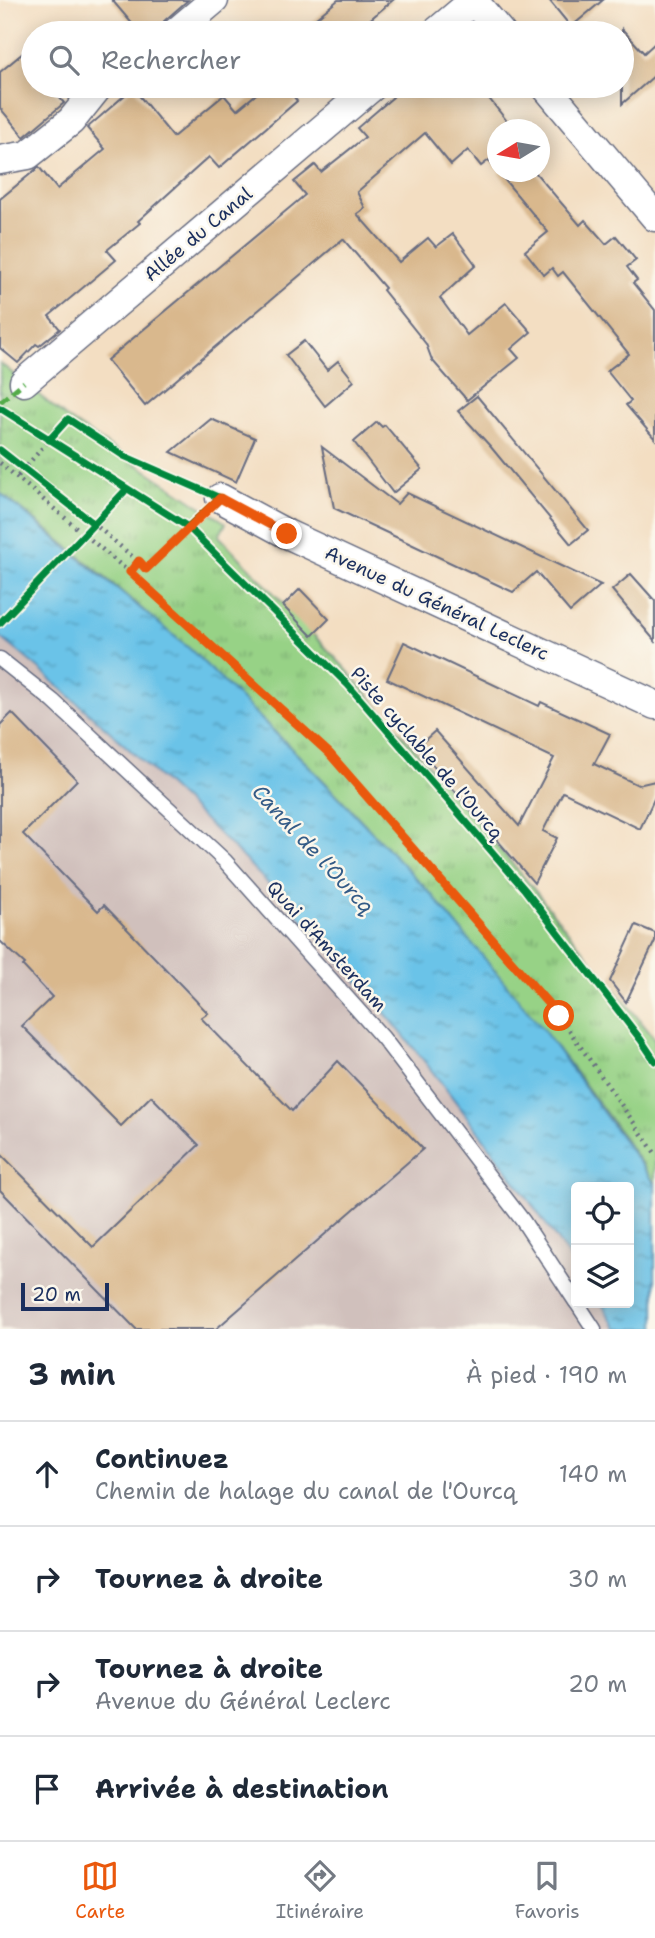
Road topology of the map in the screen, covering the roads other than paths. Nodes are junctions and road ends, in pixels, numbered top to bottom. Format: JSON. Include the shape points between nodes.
{"nodes":[{"id":1,"x":214,"y":0,"type":"edge"},
{"id":2,"x":473,"y":0,"type":"edge"},
{"id":3,"x":189,"y":21,"type":"edge"},
{"id":4,"x":449,"y":21,"type":"edge"},
{"id":5,"x":491,"y":21,"type":"edge"},
{"id":6,"x":89,"y":98,"type":"edge"},
{"id":7,"x":359,"y":98,"type":"edge"},
{"id":8,"x":555,"y":98,"type":"edge"},
{"id":9,"x":0,"y":160,"type":"edge"},
{"id":10,"x":655,"y":217,"type":"edge"},
{"id":11,"x":24,"y":382,"type":"dead end"},
{"id":12,"x":220,"y":498,"type":"road end"},
{"id":13,"x":0,"y":659,"type":"edge"},
{"id":14,"x":655,"y":705,"type":"edge"},
{"id":15,"x":571,"y":1294,"type":"edge"},
{"id":16,"x":580,"y":1308,"type":"edge"},
{"id":17,"x":594,"y":1329,"type":"edge"}],
"edges":[{"from":1,"to":3,"type":"street"},
{"from":2,"to":4,"type":"street"},
{"from":2,"to":5,"type":"street"},
{"from":6,"to":9,"type":"street","via":[[71,121],[28,155]]},
{"from":7,"to":11,"type":"street","name":"Allée du Canal"},
{"from":8,"to":10,"type":"street"},
{"from":12,"to":14,"type":"street","name":"Avenue du Général Leclerc","via":[[287,534]]},
{"from":13,"to":15,"type":"lane","name":"Quai d'Amsterdam","via":[[53,701],[234,871],[383,1038],[523,1221]]},
{"from":16,"to":17,"type":"lane","name":"Quai d'Amsterdam"}]}
